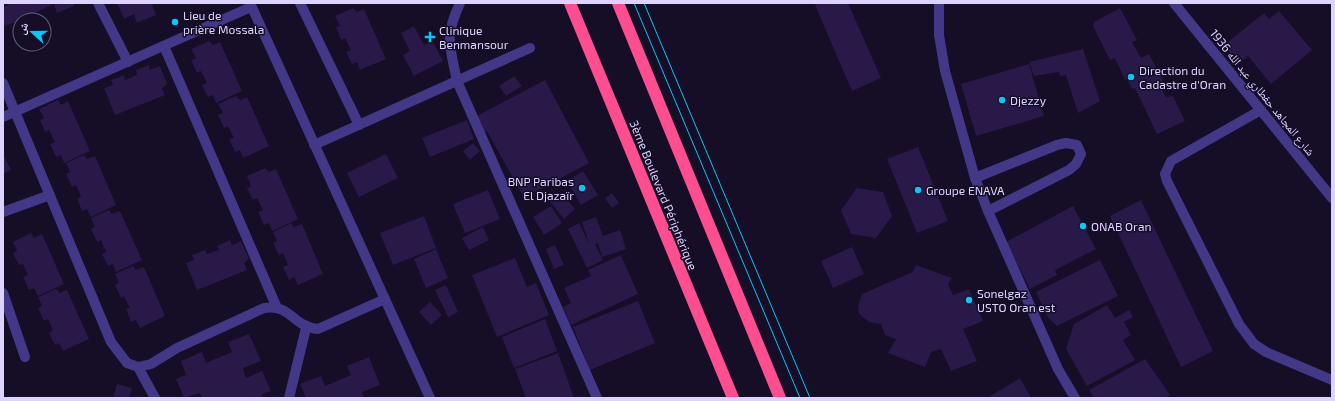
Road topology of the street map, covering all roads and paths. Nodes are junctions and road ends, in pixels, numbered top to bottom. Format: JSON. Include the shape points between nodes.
{"nodes":[{"id":1,"x":98,"y":3,"type":"edge"},
{"id":2,"x":300,"y":3,"type":"edge"},
{"id":3,"x":460,"y":3,"type":"edge"},
{"id":4,"x":570,"y":3,"type":"edge"},
{"id":5,"x":618,"y":3,"type":"edge"},
{"id":6,"x":940,"y":3,"type":"edge"},
{"id":7,"x":1174,"y":3,"type":"edge"},
{"id":8,"x":251,"y":5,"type":"edge"},
{"id":9,"x":164,"y":46,"type":"junction"},
{"id":10,"x":530,"y":48,"type":"dead end"},
{"id":11,"x":128,"y":62,"type":"junction"},
{"id":12,"x":458,"y":81,"type":"junction"},
{"id":13,"x":3,"y":83,"type":"edge"},
{"id":14,"x":1261,"y":110,"type":"junction"},
{"id":15,"x":15,"y":111,"type":"junction"},
{"id":16,"x":3,"y":117,"type":"edge"},
{"id":17,"x":359,"y":125,"type":"junction"},
{"id":18,"x":314,"y":145,"type":"junction"},
{"id":19,"x":975,"y":178,"type":"junction"},
{"id":20,"x":50,"y":195,"type":"junction"},
{"id":21,"x":1332,"y":198,"type":"edge"},
{"id":22,"x":988,"y":211,"type":"junction"},
{"id":23,"x":3,"y":212,"type":"edge"},
{"id":24,"x":4,"y":296,"type":"edge"},
{"id":25,"x":385,"y":300,"type":"junction"},
{"id":26,"x":277,"y":308,"type":"junction"},
{"id":27,"x":306,"y":328,"type":"junction"},
{"id":28,"x":25,"y":357,"type":"dead end"},
{"id":29,"x":138,"y":367,"type":"junction"},
{"id":30,"x":1332,"y":380,"type":"edge"},
{"id":31,"x":155,"y":398,"type":"edge"},
{"id":32,"x":289,"y":398,"type":"edge"},
{"id":33,"x":430,"y":398,"type":"edge"},
{"id":34,"x":597,"y":398,"type":"edge"},
{"id":35,"x":733,"y":398,"type":"edge"},
{"id":36,"x":780,"y":398,"type":"edge"},
{"id":37,"x":1076,"y":398,"type":"edge"}],
"edges":[{"from":1,"to":11,"type":"street"},
{"from":2,"to":17,"type":"street"},
{"from":3,"to":12,"type":"street","via":[[453,18],[449,39]]},
{"from":4,"to":35,"type":"highway","name":"3ème Boulevard Périphérique"},
{"from":5,"to":36,"type":"highway"},
{"from":6,"to":19,"type":"street","via":[[939,35],[946,71]]},
{"from":7,"to":14,"type":"street","name":"شارع المجاهد حفطاري عبد الله 1936"},
{"from":8,"to":9,"type":"street"},
{"from":8,"to":18,"type":"street"},
{"from":9,"to":11,"type":"street"},
{"from":9,"to":26,"type":"street"},
{"from":10,"to":12,"type":"street"},
{"from":11,"to":15,"type":"street"},
{"from":12,"to":17,"type":"street"},
{"from":12,"to":34,"type":"street"},
{"from":13,"to":15,"type":"street"},
{"from":14,"to":21,"type":"street","name":"شارع المجاهد حفطاري عبد الله 1936"},
{"from":14,"to":30,"type":"street","via":[[1171,160],[1165,174],[1239,324],[1254,344],[1266,352]]},
{"from":15,"to":16,"type":"street"},
{"from":15,"to":20,"type":"street"},
{"from":17,"to":18,"type":"street"},
{"from":18,"to":25,"type":"street"},
{"from":19,"to":22,"type":"street"},
{"from":19,"to":22,"type":"street","via":[[1056,145],[1077,145],[1081,154],[1069,170]]},
{"from":20,"to":23,"type":"street"},
{"from":20,"to":29,"type":"street","via":[[111,342],[128,363]]},
{"from":22,"to":37,"type":"street","via":[[1058,369]]},
{"from":24,"to":28,"type":"street"},
{"from":25,"to":27,"type":"street","via":[[328,326],[318,329]]},
{"from":25,"to":33,"type":"street"},
{"from":26,"to":27,"type":"street","via":[[286,310]]},
{"from":26,"to":29,"type":"street","via":[[264,308],[177,348],[151,364]]},
{"from":27,"to":32,"type":"street"},
{"from":29,"to":31,"type":"street"}]}
